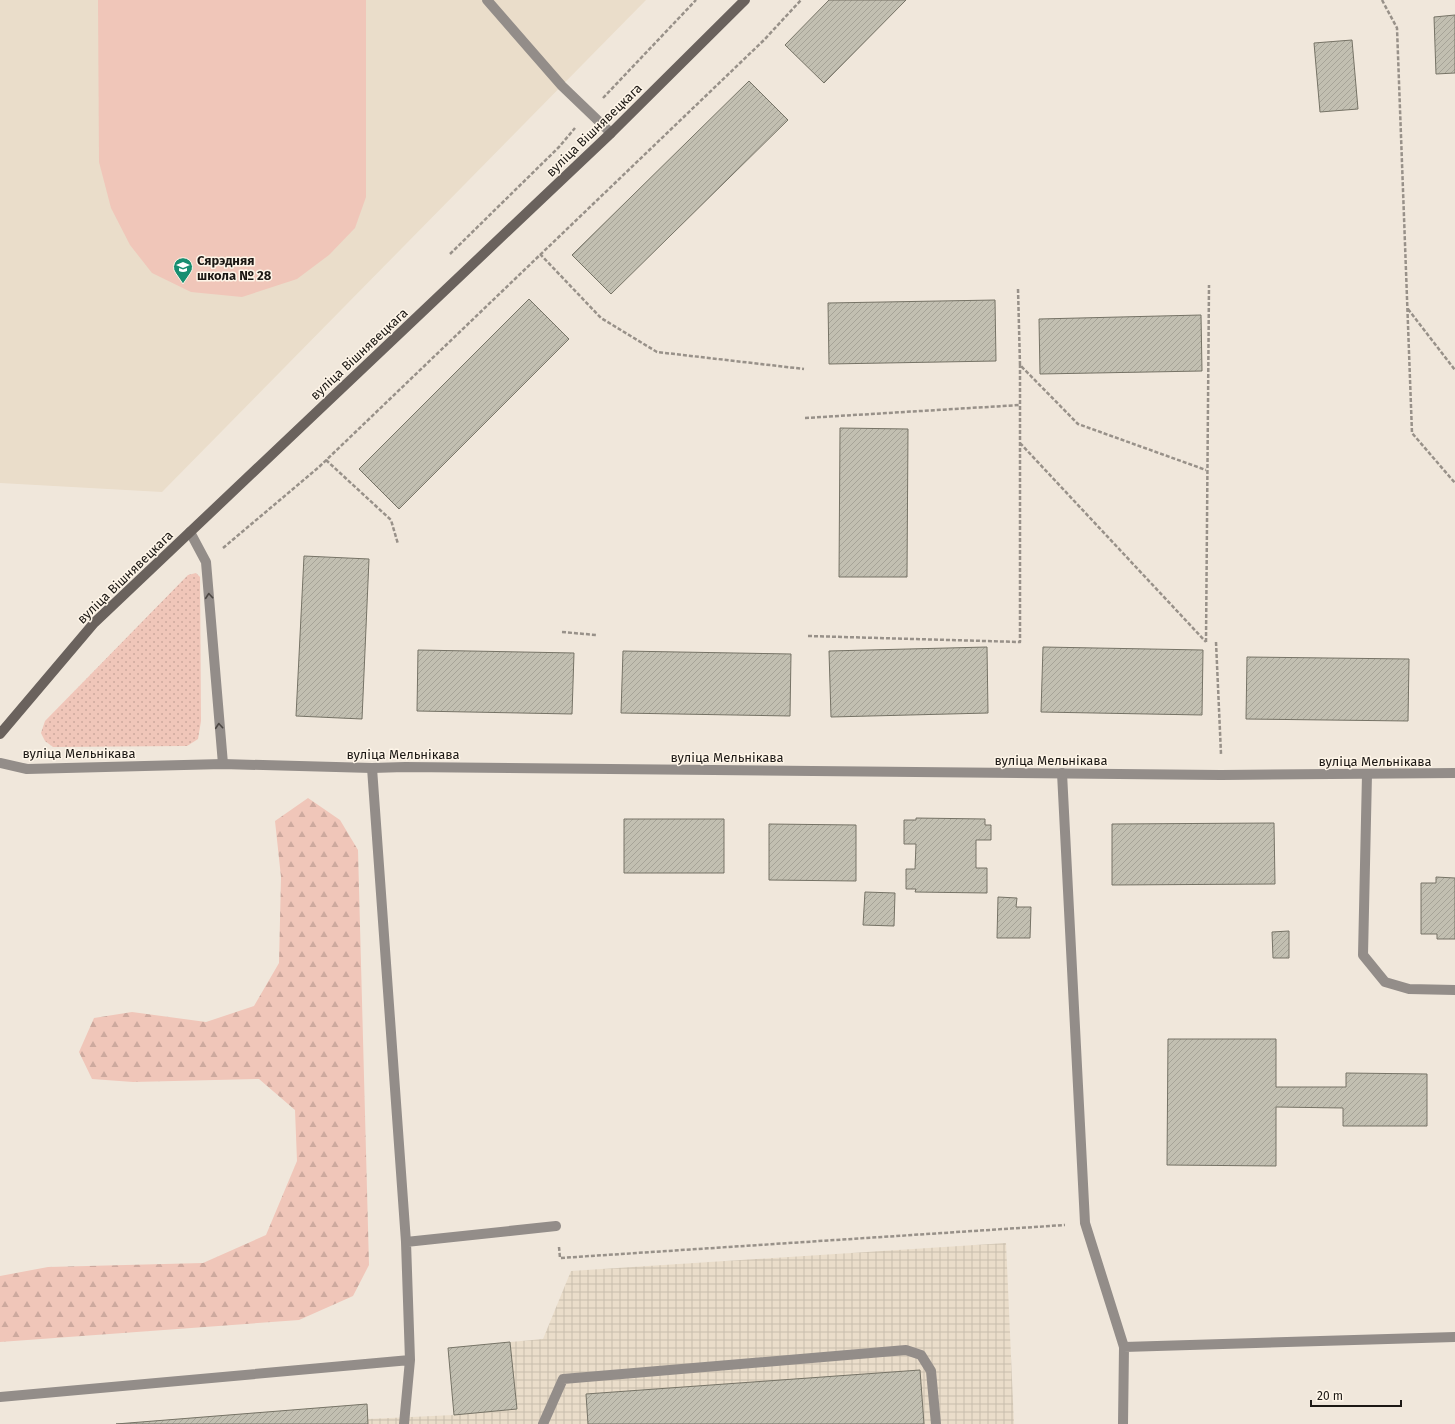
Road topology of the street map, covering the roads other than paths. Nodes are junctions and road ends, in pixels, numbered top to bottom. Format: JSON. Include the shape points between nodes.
{"nodes":[{"id":1,"x":487,"y":0,"type":"edge"},
{"id":2,"x":745,"y":0,"type":"edge"},
{"id":3,"x":611,"y":133,"type":"junction"},
{"id":4,"x":190,"y":532,"type":"junction"},
{"id":5,"x":0,"y":734,"type":"edge"},
{"id":6,"x":0,"y":763,"type":"edge"},
{"id":7,"x":223,"y":764,"type":"junction"},
{"id":8,"x":372,"y":768,"type":"junction"},
{"id":9,"x":1062,"y":773,"type":"junction"},
{"id":10,"x":1455,"y":773,"type":"edge"},
{"id":11,"x":1368,"y":774,"type":"junction"},
{"id":12,"x":1455,"y":990,"type":"edge"},
{"id":13,"x":556,"y":1226,"type":"road end"},
{"id":14,"x":406,"y":1242,"type":"junction"},
{"id":15,"x":1455,"y":1337,"type":"edge"},
{"id":16,"x":1124,"y":1346,"type":"junction"},
{"id":17,"x":410,"y":1360,"type":"junction"},
{"id":18,"x":0,"y":1398,"type":"edge"},
{"id":19,"x":404,"y":1424,"type":"edge"},
{"id":20,"x":543,"y":1424,"type":"edge"},
{"id":21,"x":936,"y":1424,"type":"edge"},
{"id":22,"x":1123,"y":1424,"type":"edge"}],
"edges":[{"from":1,"to":3,"type":"street","via":[[562,86]]},
{"from":2,"to":3,"type":"main road","name":"вуліца Вішнявецкага"},
{"from":3,"to":4,"type":"main road","name":"вуліца Вішнявецкага"},
{"from":4,"to":5,"type":"main road","name":"вуліца Вішнявецкага","via":[[94,623]]},
{"from":7,"to":4,"type":"street","one_way":true,"via":[[206,562]]},
{"from":6,"to":7,"type":"street","name":"вуліца Мельнікава","via":[[27,769]]},
{"from":7,"to":8,"type":"street","name":"вуліца Мельнікава"},
{"from":8,"to":9,"type":"street","name":"вуліца Мельнікава"},
{"from":8,"to":14,"type":"street"},
{"from":9,"to":11,"type":"street","name":"вуліца Мельнікава"},
{"from":9,"to":16,"type":"street","via":[[1085,1223]]},
{"from":10,"to":11,"type":"street","name":"вуліца Мельнікава"},
{"from":11,"to":12,"type":"street","via":[[1363,955],[1385,982],[1409,989]]},
{"from":13,"to":14,"type":"street"},
{"from":14,"to":17,"type":"street"},
{"from":15,"to":16,"type":"street"},
{"from":16,"to":22,"type":"street"},
{"from":17,"to":18,"type":"street"},
{"from":17,"to":19,"type":"street"},
{"from":20,"to":21,"type":"street","via":[[563,1379],[906,1350],[921,1355],[931,1371]]}]}
